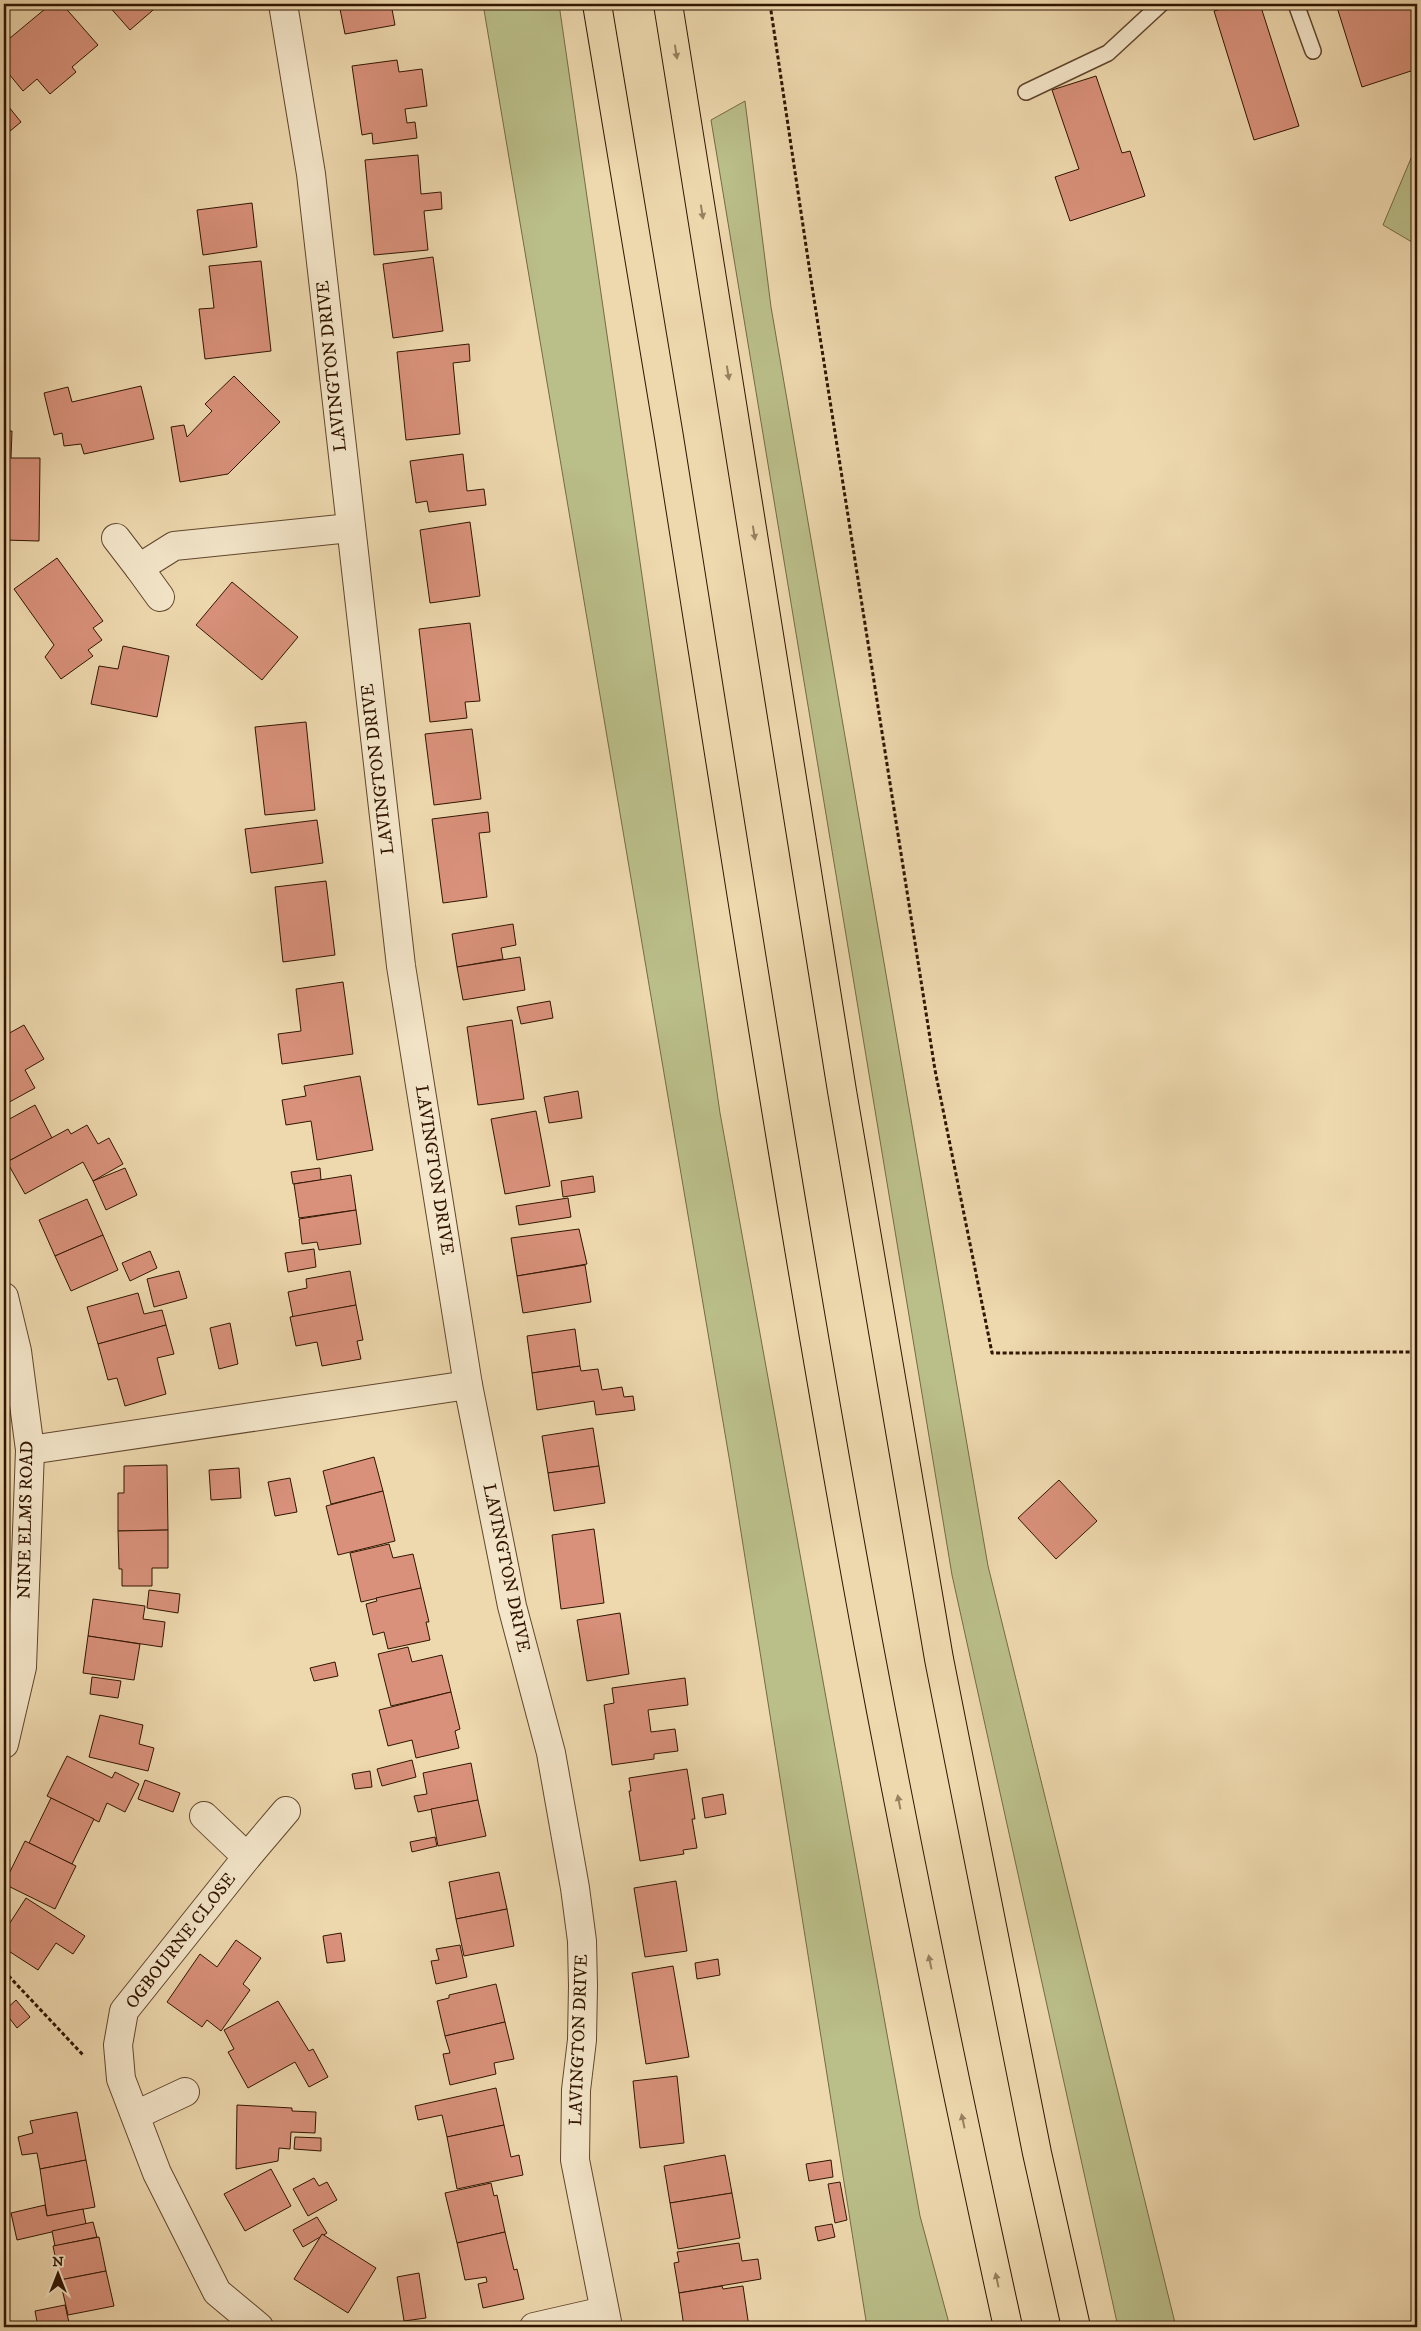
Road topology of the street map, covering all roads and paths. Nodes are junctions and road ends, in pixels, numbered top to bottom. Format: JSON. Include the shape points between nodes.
{"nodes":[{"id":1,"x":283,"y":4,"type":"edge"},
{"id":2,"x":597,"y":4,"type":"edge"},
{"id":3,"x":668,"y":4,"type":"edge"},
{"id":4,"x":770,"y":4,"type":"edge"},
{"id":5,"x":1161,"y":4,"type":"edge"},
{"id":6,"x":1296,"y":4,"type":"edge"},
{"id":7,"x":1313,"y":51,"type":"dead end"},
{"id":8,"x":1026,"y":92,"type":"dead end"},
{"id":9,"x":350,"y":528,"type":"junction"},
{"id":10,"x":116,"y":538,"type":"dead end"},
{"id":11,"x":139,"y":568,"type":"junction"},
{"id":12,"x":160,"y":597,"type":"dead end"},
{"id":13,"x":4,"y":1297,"type":"edge"},
{"id":14,"x":1417,"y":1352,"type":"edge"},
{"id":15,"x":468,"y":1385,"type":"junction"},
{"id":16,"x":30,"y":1450,"type":"junction"},
{"id":17,"x":4,"y":1744,"type":"edge"},
{"id":18,"x":286,"y":1811,"type":"dead end"},
{"id":19,"x":204,"y":1816,"type":"dead end"},
{"id":20,"x":247,"y":1857,"type":"junction"},
{"id":21,"x":4,"y":1971,"type":"edge"},
{"id":22,"x":88,"y":2059,"type":"dead end"},
{"id":23,"x":185,"y":2092,"type":"dead end"},
{"id":24,"x":136,"y":2115,"type":"junction"},
{"id":25,"x":606,"y":2319,"type":"edge"},
{"id":26,"x":258,"y":2327,"type":"edge"},
{"id":27,"x":534,"y":2327,"type":"edge"},
{"id":28,"x":1008,"y":2327,"type":"edge"},
{"id":29,"x":1076,"y":2327,"type":"edge"}],
"edges":[{"from":1,"to":9,"type":"street","name":"LAVINGTON DRIVE","via":[[311,174]]},
{"from":28,"to":2,"type":"highway","one_way":true,"via":[[910,1863],[836,1459],[731,837]]},
{"from":3,"to":29,"type":"highway","one_way":true,"via":[[844,1101],[939,1659],[1001,1978]]},
{"from":4,"to":14,"type":"path","via":[[935,1070],[992,1353]]},
{"from":5,"to":8,"type":"lane","via":[[1108,53]]},
{"from":6,"to":7,"type":"lane"},
{"from":9,"to":11,"type":"street","via":[[174,546]]},
{"from":9,"to":15,"type":"street","name":"LAVINGTON DRIVE","via":[[401,966]]},
{"from":10,"to":11,"type":"street"},
{"from":11,"to":12,"type":"street"},
{"from":13,"to":16,"type":"street","name":"NINE ELMS ROAD","via":[[17,1351]]},
{"from":15,"to":16,"type":"street"},
{"from":15,"to":25,"type":"street","name":"LAVINGTON DRIVE","via":[[512,1606],[551,1753],[575,1888],[582,1941],[583,1986],[575,2160]]},
{"from":16,"to":17,"type":"street","name":"NINE ELMS ROAD","via":[[22,1667]]},
{"from":18,"to":20,"type":"street","name":"OGBOURNE CLOSE"},
{"from":19,"to":20,"type":"street","name":"OGBOURNE CLOSE"},
{"from":20,"to":24,"type":"street","name":"OGBOURNE CLOSE","via":[[124,2012],[118,2046],[121,2079]]},
{"from":21,"to":22,"type":"path"},
{"from":23,"to":24,"type":"street"},
{"from":24,"to":26,"type":"street","name":"OGBOURNE CLOSE","via":[[157,2173],[217,2292]]},
{"from":25,"to":27,"type":"street"}]}
